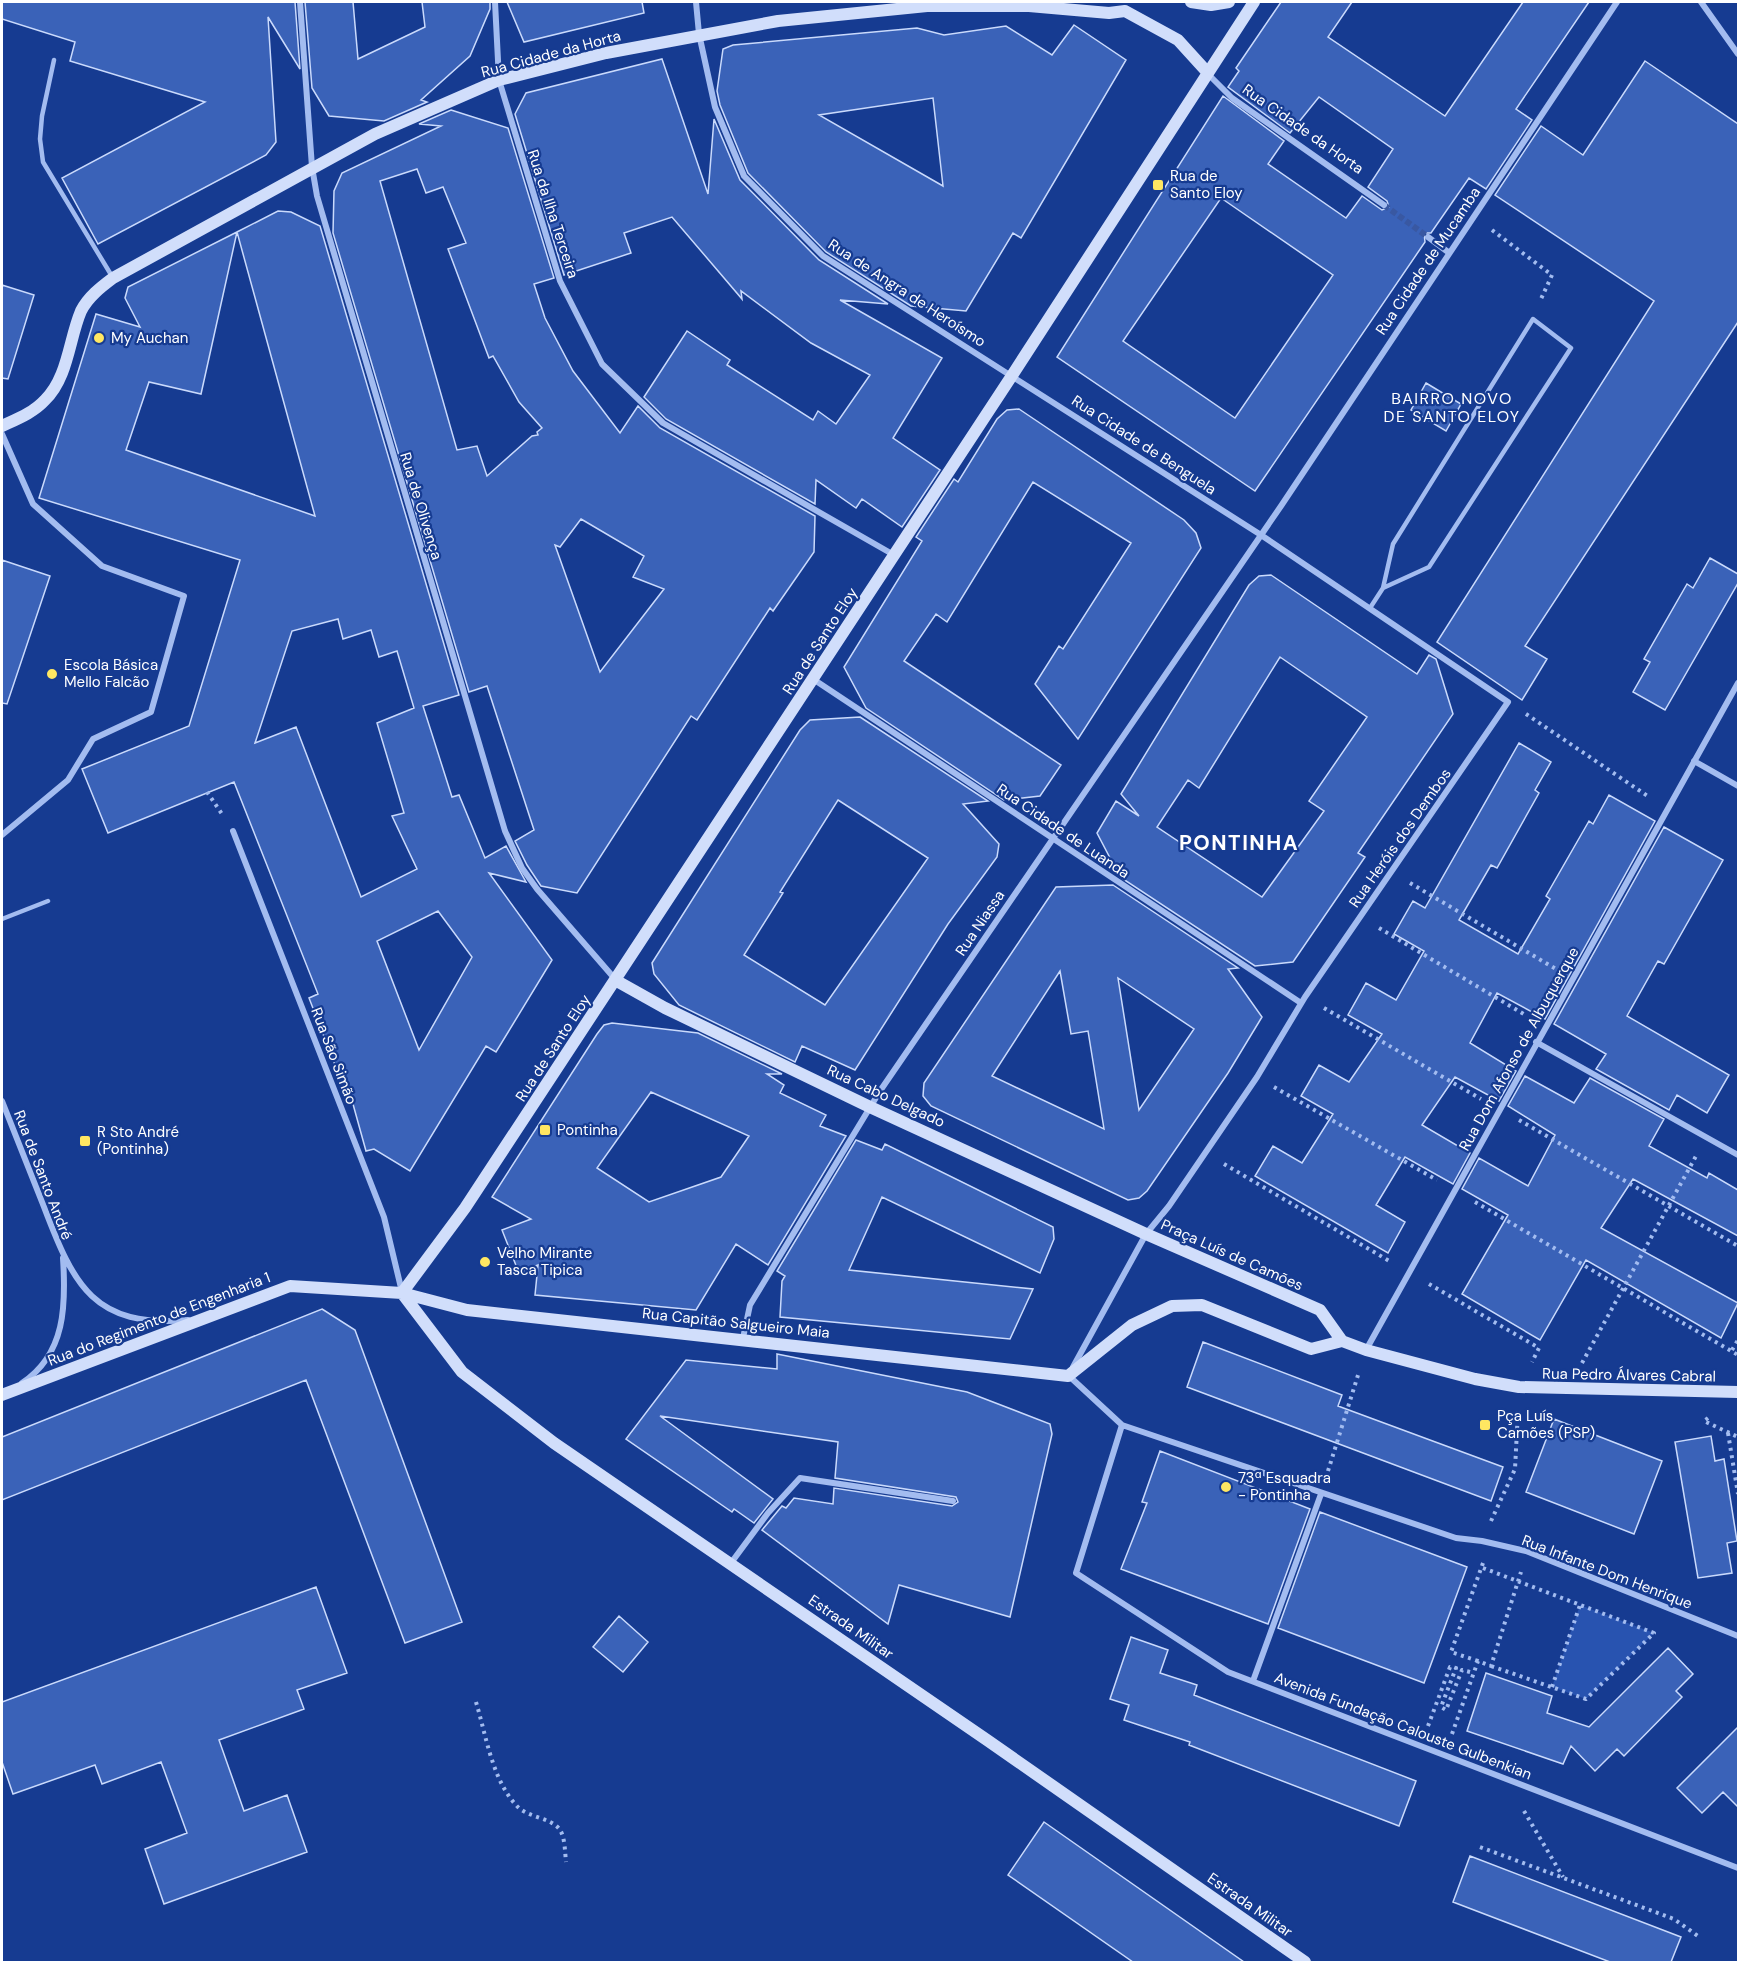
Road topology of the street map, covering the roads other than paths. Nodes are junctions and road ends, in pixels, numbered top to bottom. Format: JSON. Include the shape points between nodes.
{"nodes":[{"id":1,"x":300,"y":2,"type":"edge"},
{"id":2,"x":495,"y":2,"type":"edge"},
{"id":3,"x":696,"y":2,"type":"edge"},
{"id":4,"x":1191,"y":2,"type":"edge"},
{"id":5,"x":1229,"y":2,"type":"edge"},
{"id":6,"x":1254,"y":2,"type":"edge"},
{"id":7,"x":1617,"y":2,"type":"edge"},
{"id":8,"x":1701,"y":2,"type":"edge"},
{"id":9,"x":927,"y":4,"type":"edge"},
{"id":10,"x":1128,"y":6,"type":"edge"},
{"id":11,"x":699,"y":34,"type":"junction"},
{"id":12,"x":1738,"y":54,"type":"edge"},
{"id":13,"x":54,"y":60,"type":"dead end"},
{"id":14,"x":1208,"y":73,"type":"junction"},
{"id":15,"x":499,"y":81,"type":"junction"},
{"id":16,"x":312,"y":167,"type":"junction"},
{"id":17,"x":1384,"y":205,"type":"tunnel mouth"},
{"id":18,"x":1428,"y":237,"type":"tunnel mouth"},
{"id":19,"x":1448,"y":252,"type":"junction"},
{"id":20,"x":113,"y":278,"type":"junction"},
{"id":21,"x":1013,"y":374,"type":"junction"},
{"id":22,"x":2,"y":426,"type":"edge"},
{"id":23,"x":2,"y":434,"type":"edge"},
{"id":24,"x":1261,"y":535,"type":"junction"},
{"id":25,"x":894,"y":555,"type":"junction"},
{"id":26,"x":1383,"y":588,"type":"junction"},
{"id":27,"x":1370,"y":608,"type":"junction"},
{"id":28,"x":813,"y":679,"type":"junction"},
{"id":29,"x":1738,"y":683,"type":"edge"},
{"id":30,"x":1694,"y":761,"type":"junction"},
{"id":31,"x":1738,"y":786,"type":"edge"},
{"id":32,"x":233,"y":831,"type":"dead end"},
{"id":33,"x":2,"y":835,"type":"edge"},
{"id":34,"x":1053,"y":838,"type":"junction"},
{"id":35,"x":48,"y":901,"type":"dead end"},
{"id":36,"x":2,"y":919,"type":"edge"},
{"id":37,"x":615,"y":980,"type":"junction"},
{"id":38,"x":1301,"y":1003,"type":"junction"},
{"id":39,"x":1536,"y":1042,"type":"junction"},
{"id":40,"x":2,"y":1101,"type":"edge"},
{"id":41,"x":870,"y":1107,"type":"junction"},
{"id":42,"x":1738,"y":1155,"type":"edge"},
{"id":43,"x":1146,"y":1234,"type":"junction"},
{"id":44,"x":63,"y":1257,"type":"junction"},
{"id":45,"x":402,"y":1293,"type":"junction"},
{"id":46,"x":212,"y":1314,"type":"junction"},
{"id":47,"x":743,"y":1338,"type":"junction"},
{"id":48,"x":1342,"y":1341,"type":"junction"},
{"id":49,"x":1366,"y":1350,"type":"junction"},
{"id":50,"x":1068,"y":1376,"type":"junction"},
{"id":51,"x":1738,"y":1392,"type":"edge"},
{"id":52,"x":2,"y":1395,"type":"edge"},
{"id":53,"x":1122,"y":1425,"type":"junction"},
{"id":54,"x":1321,"y":1494,"type":"junction"},
{"id":55,"x":953,"y":1501,"type":"dead end"},
{"id":56,"x":731,"y":1563,"type":"junction"},
{"id":57,"x":1738,"y":1636,"type":"edge"},
{"id":58,"x":1253,"y":1681,"type":"junction"},
{"id":59,"x":1738,"y":1868,"type":"edge"},
{"id":60,"x":1305,"y":1962,"type":"edge"}],
"edges":[{"from":1,"to":16,"type":"street","name":"Rua de Olivença"},
{"from":2,"to":15,"type":"street","name":"Rua da Ilha Terceira"},
{"from":3,"to":11,"type":"street","name":"Rua de Angra de Heroísmo"},
{"from":4,"to":5,"type":"main road"},
{"from":6,"to":14,"type":"main road","name":"Rua de Santo Eloy"},
{"from":7,"to":19,"type":"street","name":"Rua Cidade de Mucamba"},
{"from":8,"to":12,"type":"street"},
{"from":9,"to":10,"type":"main road","name":"Rua Cidade da Horta","via":[[1029,6],[1109,13]]},
{"from":9,"to":11,"type":"main road","name":"Rua Cidade da Horta"},
{"from":10,"to":14,"type":"main road","via":[[1178,40]]},
{"from":11,"to":15,"type":"main road","name":"Rua Cidade da Horta"},
{"from":11,"to":21,"type":"street","name":"Rua de Angra de Heroísmo","via":[[715,107],[744,176],[823,256]]},
{"from":13,"to":20,"type":"lane","via":[[42,116],[43,162]]},
{"from":14,"to":17,"type":"street","name":"Rua Cidade da Horta","via":[[1232,98]]},
{"from":14,"to":21,"type":"main road","name":"Rua de Santo Eloy"},
{"from":15,"to":16,"type":"main road","name":"Rua Cidade da Horta","via":[[375,134]]},
{"from":15,"to":25,"type":"street","name":"Rua da Ilha Terceira","via":[[561,281],[602,364],[663,423]]},
{"from":16,"to":20,"type":"main road","name":"Rua Cidade da Horta"},
{"from":16,"to":37,"type":"street","name":"Rua de Olivença","via":[[317,196],[505,831],[537,889]]},
{"from":18,"to":19,"type":"street"},
{"from":19,"to":24,"type":"street","name":"Rua Cidade de Mucamba"},
{"from":20,"to":22,"type":"main road","name":"Rua Cidade da Horta","via":[[82,309],[58,380],[47,399],[32,412]]},
{"from":21,"to":24,"type":"street","name":"Rua Cidade de Benguela"},
{"from":21,"to":25,"type":"main road","name":"Rua de Santo Eloy"},
{"from":23,"to":33,"type":"street","via":[[33,504],[102,566],[184,596],[150,712],[93,740],[68,780]]},
{"from":24,"to":27,"type":"street"},
{"from":24,"to":34,"type":"street","name":"Rua Niassa"},
{"from":25,"to":28,"type":"main road","name":"Rua de Santo Eloy"},
{"from":26,"to":26,"type":"lane","via":[[1429,567],[1571,348],[1533,319],[1393,544]]},
{"from":26,"to":27,"type":"lane"},
{"from":27,"to":38,"type":"street","name":"Rua Heróis dos Dembos","via":[[1508,702]]},
{"from":28,"to":34,"type":"street","name":"Rua Cidade de Luanda"},
{"from":28,"to":37,"type":"main road","name":"Rua de Santo Eloy"},
{"from":29,"to":30,"type":"street","name":"Rua Dom Afonso de Albuquerque"},
{"from":30,"to":31,"type":"street"},
{"from":30,"to":39,"type":"street","name":"Rua Dom Afonso de Albuquerque"},
{"from":32,"to":45,"type":"street","name":"Rua São Simão","via":[[384,1217]]},
{"from":34,"to":38,"type":"street","name":"Rua Cidade de Luanda"},
{"from":34,"to":41,"type":"street","name":"Rua Niassa"},
{"from":35,"to":36,"type":"lane"},
{"from":37,"to":41,"type":"main road","name":"Rua Cabo Delgado"},
{"from":37,"to":45,"type":"main road","name":"Rua de Santo Eloy","via":[[465,1208]]},
{"from":38,"to":43,"type":"street","name":"Rua Heróis dos Dembos","via":[[1257,1077]]},
{"from":39,"to":42,"type":"street"},
{"from":39,"to":49,"type":"street","name":"Rua Dom Afonso de Albuquerque"},
{"from":40,"to":44,"type":"street","name":"Rua de Santo André"},
{"from":41,"to":43,"type":"main road","name":"Rua Cabo Delgado"},
{"from":41,"to":47,"type":"street","name":"Rua Niassa","via":[[750,1305]]},
{"from":43,"to":48,"type":"main road","name":"Praça Luís de Camões","via":[[1320,1310]]},
{"from":43,"to":50,"type":"street","name":"Praça Luís de Camões"},
{"from":44,"to":46,"type":"street","name":"Rua de Santo André","via":[[96,1301],[135,1319],[175,1321]]},
{"from":44,"to":52,"type":"street","name":"Rua de Santo André","via":[[64,1310],[56,1343],[30,1378]]},
{"from":45,"to":46,"type":"main road","name":"Rua do Regimento de Engenharia 1","via":[[290,1286]]},
{"from":45,"to":47,"type":"main road","name":"Rua Capitão Salgueiro Maia","via":[[467,1310]]},
{"from":45,"to":56,"type":"main road","name":"Estrada Militar","via":[[462,1372],[554,1443]]},
{"from":46,"to":52,"type":"main road","name":"Rua do Regimento de Engenharia 1"},
{"from":47,"to":50,"type":"main road","name":"Rua Capitão Salgueiro Maia"},
{"from":48,"to":49,"type":"main road"},
{"from":48,"to":50,"type":"main road","via":[[1311,1349],[1202,1305],[1172,1306],[1132,1325]]},
{"from":49,"to":51,"type":"main road","name":"Rua Pedro Álvares Cabral","via":[[1520,1387]]},
{"from":50,"to":53,"type":"street"},
{"from":53,"to":54,"type":"street","name":"Rua Infante Dom Henrique"},
{"from":53,"to":58,"type":"street","name":"Avenida Fundação Calouste Gulbenkian","via":[[1076,1573],[1228,1672]]},
{"from":54,"to":57,"type":"street","name":"Rua Infante Dom Henrique","via":[[1456,1538],[1526,1551]]},
{"from":54,"to":58,"type":"street"},
{"from":55,"to":56,"type":"street","via":[[800,1478]]},
{"from":56,"to":60,"type":"main road","name":"Estrada Militar"},
{"from":58,"to":59,"type":"street","name":"Avenida Fundação Calouste Gulbenkian"}]}
